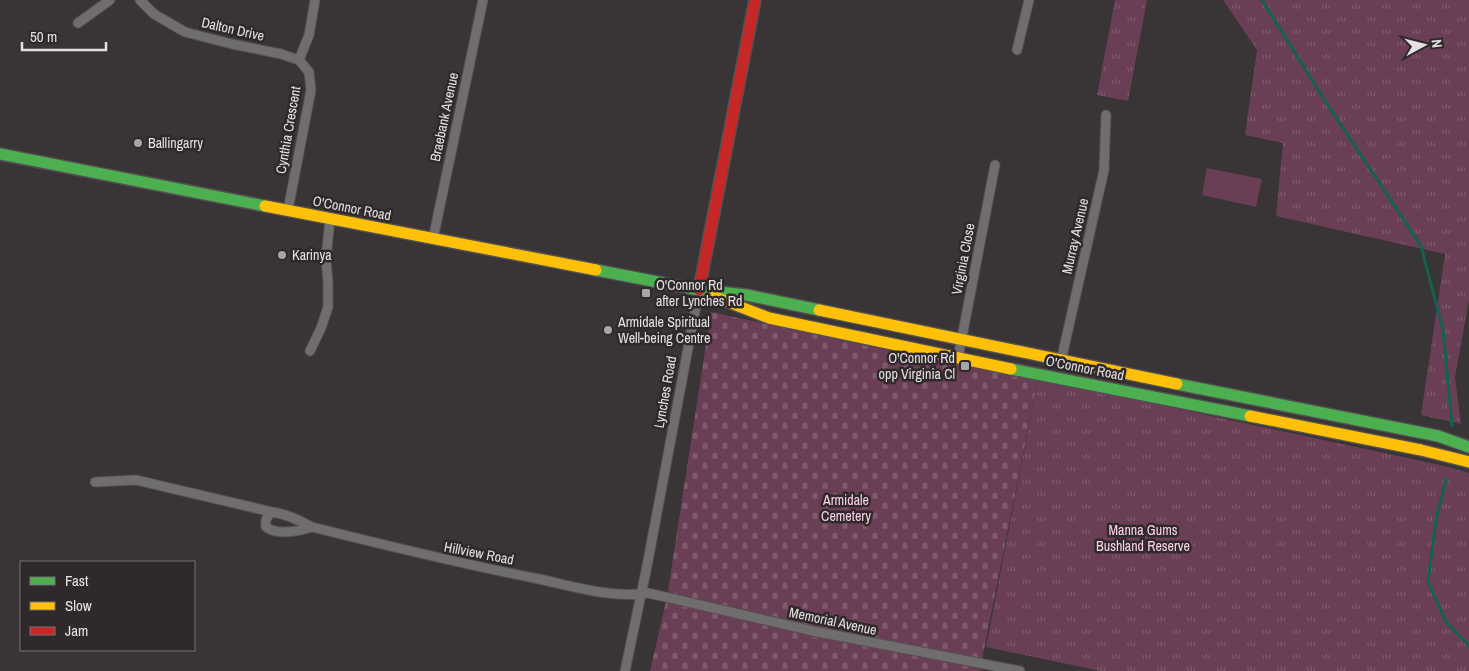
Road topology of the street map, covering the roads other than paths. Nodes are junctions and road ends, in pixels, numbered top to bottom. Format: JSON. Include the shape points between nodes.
{"nodes":[{"id":1,"x":110,"y":0,"type":"edge"},
{"id":2,"x":140,"y":0,"type":"edge"},
{"id":3,"x":315,"y":0,"type":"edge"},
{"id":4,"x":482,"y":0,"type":"edge"},
{"id":5,"x":755,"y":0,"type":"edge"},
{"id":6,"x":1029,"y":0,"type":"edge"},
{"id":7,"x":78,"y":23,"type":"dead end"},
{"id":8,"x":1017,"y":50,"type":"dead end"},
{"id":9,"x":299,"y":60,"type":"junction"},
{"id":10,"x":1106,"y":115,"type":"dead end"},
{"id":11,"x":0,"y":154,"type":"edge"},
{"id":12,"x":995,"y":165,"type":"dead end"},
{"id":13,"x":288,"y":210,"type":"junction"},
{"id":14,"x":330,"y":219,"type":"junction"},
{"id":15,"x":433,"y":239,"type":"junction"},
{"id":16,"x":699,"y":290,"type":"junction"},
{"id":17,"x":962,"y":341,"type":"junction"},
{"id":18,"x":310,"y":351,"type":"dead end"},
{"id":19,"x":958,"y":358,"type":"junction"},
{"id":20,"x":1061,"y":361,"type":"junction"},
{"id":21,"x":1469,"y":447,"type":"edge"},
{"id":22,"x":1469,"y":462,"type":"edge"},
{"id":23,"x":95,"y":482,"type":"dead end"},
{"id":24,"x":272,"y":512,"type":"junction"},
{"id":25,"x":312,"y":527,"type":"junction"},
{"id":26,"x":642,"y":594,"type":"junction"},
{"id":27,"x":625,"y":671,"type":"edge"},
{"id":28,"x":1020,"y":671,"type":"edge"}],
"edges":[{"from":1,"to":7,"type":"street"},
{"from":2,"to":9,"type":"street","name":"Dalton Drive","via":[[154,14],[185,32]]},
{"from":3,"to":9,"type":"street","via":[[309,35]]},
{"from":4,"to":15,"type":"street","name":"Braebank Avenue"},
{"from":5,"to":16,"type":"street","name":"Lynches Road"},
{"from":6,"to":8,"type":"street"},
{"from":9,"to":13,"type":"street","name":"Cynthia Crescent","via":[[309,72],[311,90]]},
{"from":10,"to":20,"type":"street","name":"Murray Avenue","via":[[1104,170]]},
{"from":11,"to":13,"type":"street","name":"O'Connor Road"},
{"from":12,"to":17,"type":"street","name":"Virginia Close"},
{"from":13,"to":14,"type":"street","name":"O'Connor Road"},
{"from":14,"to":15,"type":"street","name":"O'Connor Road"},
{"from":14,"to":18,"type":"street","via":[[326,259],[328,307]]},
{"from":15,"to":16,"type":"street","name":"O'Connor Road"},
{"from":16,"to":17,"type":"street","name":"O'Connor Road","via":[[747,295]]},
{"from":16,"to":19,"type":"street","name":"O'Connor Road","via":[[769,318]]},
{"from":16,"to":26,"type":"street","name":"Lynches Road"},
{"from":17,"to":19,"type":"street","name":"Virginia Close"},
{"from":17,"to":20,"type":"street","name":"O'Connor Road"},
{"from":19,"to":22,"type":"street","name":"O'Connor Road"},
{"from":20,"to":21,"type":"street","name":"O'Connor Road","via":[[1438,436]]},
{"from":23,"to":24,"type":"street","name":"Hillview Road","via":[[136,480]]},
{"from":24,"to":25,"type":"street","name":"Hillview Road"},
{"from":24,"to":25,"type":"street","name":"Hillview Road","via":[[265,522],[270,530],[298,531]]},
{"from":25,"to":26,"type":"street","name":"Hillview Road","via":[[432,557],[595,590]]},
{"from":26,"to":27,"type":"street","name":"Lynches Road"},
{"from":26,"to":28,"type":"street","name":"Memorial Avenue","via":[[813,632]]}]}
